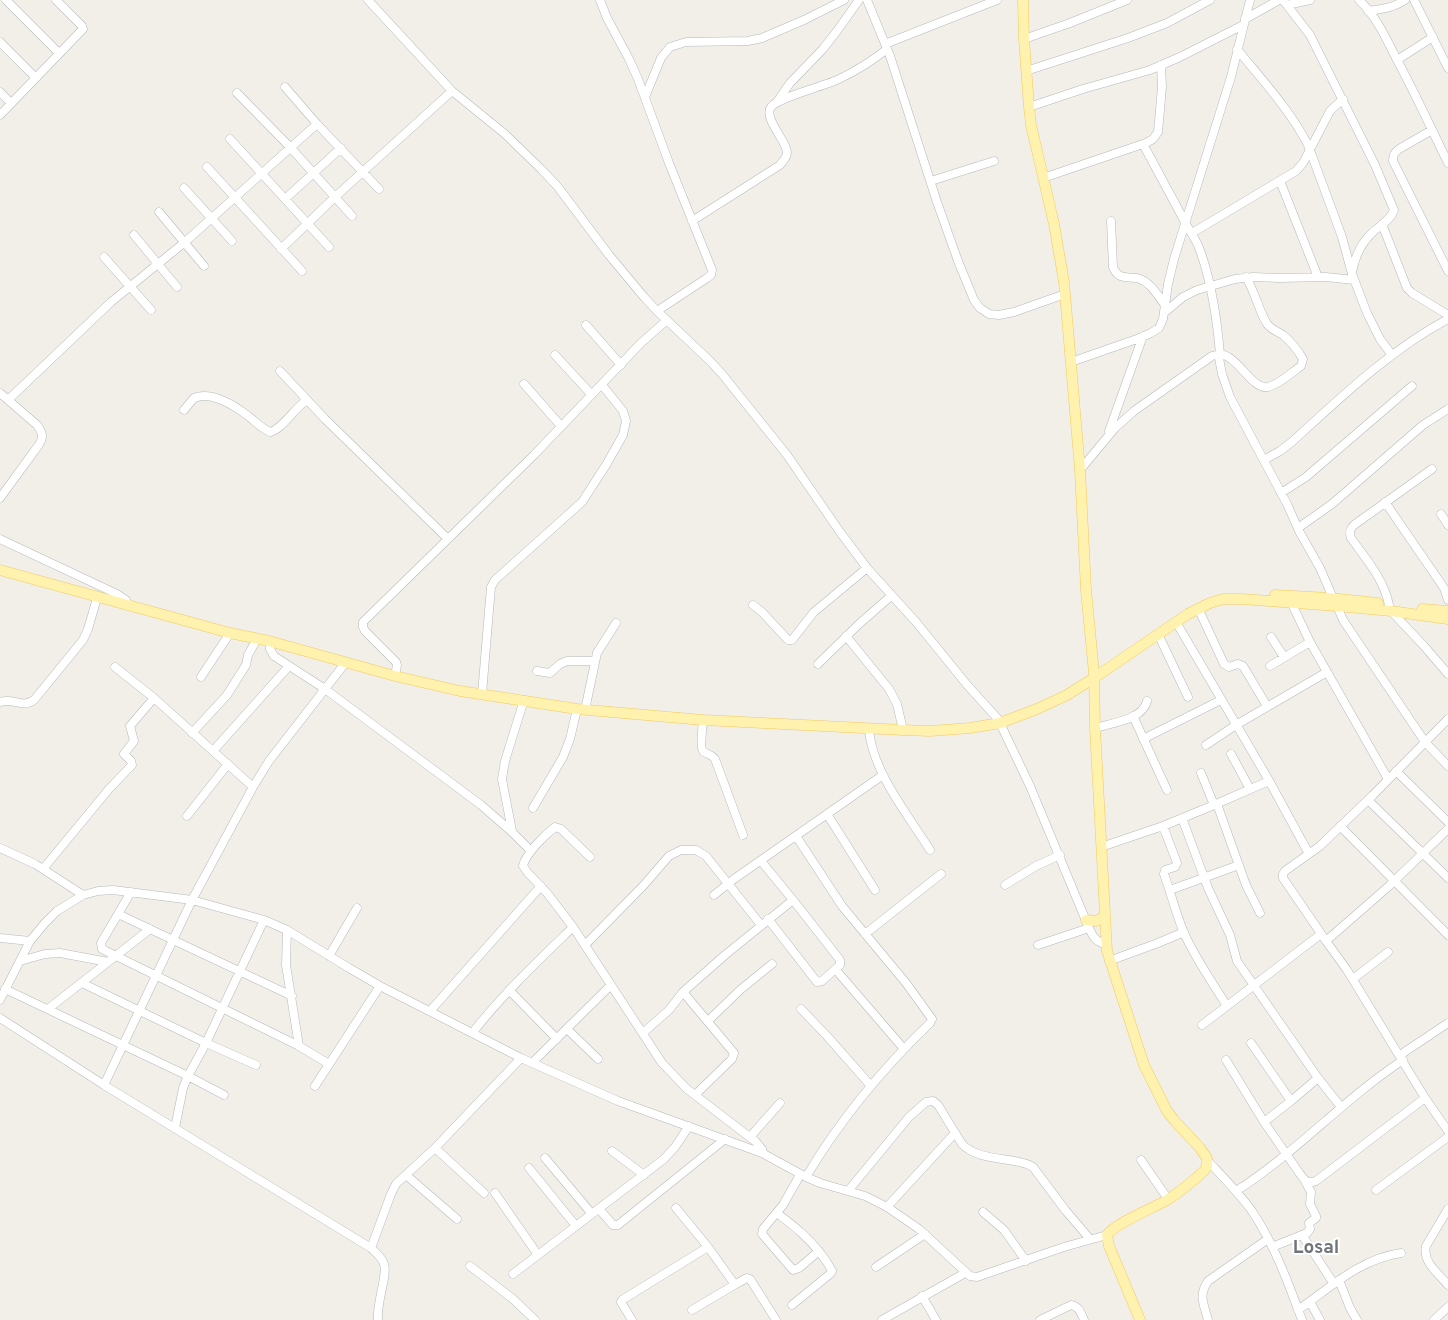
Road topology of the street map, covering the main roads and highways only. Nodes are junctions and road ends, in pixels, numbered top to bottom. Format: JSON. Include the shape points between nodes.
{"nodes":[{"id":1,"x":1023,"y":0,"type":"edge"},
{"id":2,"x":0,"y":570,"type":"edge"},
{"id":3,"x":1335,"y":602,"type":"junction"},
{"id":4,"x":1390,"y":608,"type":"junction"},
{"id":5,"x":1448,"y":611,"type":"edge"},
{"id":6,"x":1448,"y":619,"type":"edge"},
{"id":7,"x":1094,"y":675,"type":"junction"},
{"id":8,"x":1104,"y":917,"type":"junction"},
{"id":9,"x":1088,"y":924,"type":"road end"},
{"id":10,"x":1140,"y":1320,"type":"edge"}],
"edges":[{"from":1,"to":7,"type":"main road","via":[[1029,107],[1065,294]]},
{"from":2,"to":7,"type":"main road","via":[[445,688],[581,709],[703,720],[930,731],[999,721]]},
{"from":3,"to":4,"type":"main road"},
{"from":3,"to":7,"type":"main road","via":[[1223,599],[1198,608]]},
{"from":3,"to":7,"type":"main road","via":[[1244,593],[1207,598],[1145,636]]},
{"from":4,"to":5,"type":"main road"},
{"from":4,"to":6,"type":"main road"},
{"from":7,"to":8,"type":"main road"},
{"from":8,"to":9,"type":"main road"},
{"from":8,"to":10,"type":"main road","via":[[1109,961],[1144,1065],[1161,1101],[1208,1161],[1204,1171],[1168,1199],[1108,1232],[1109,1246]]}]}
